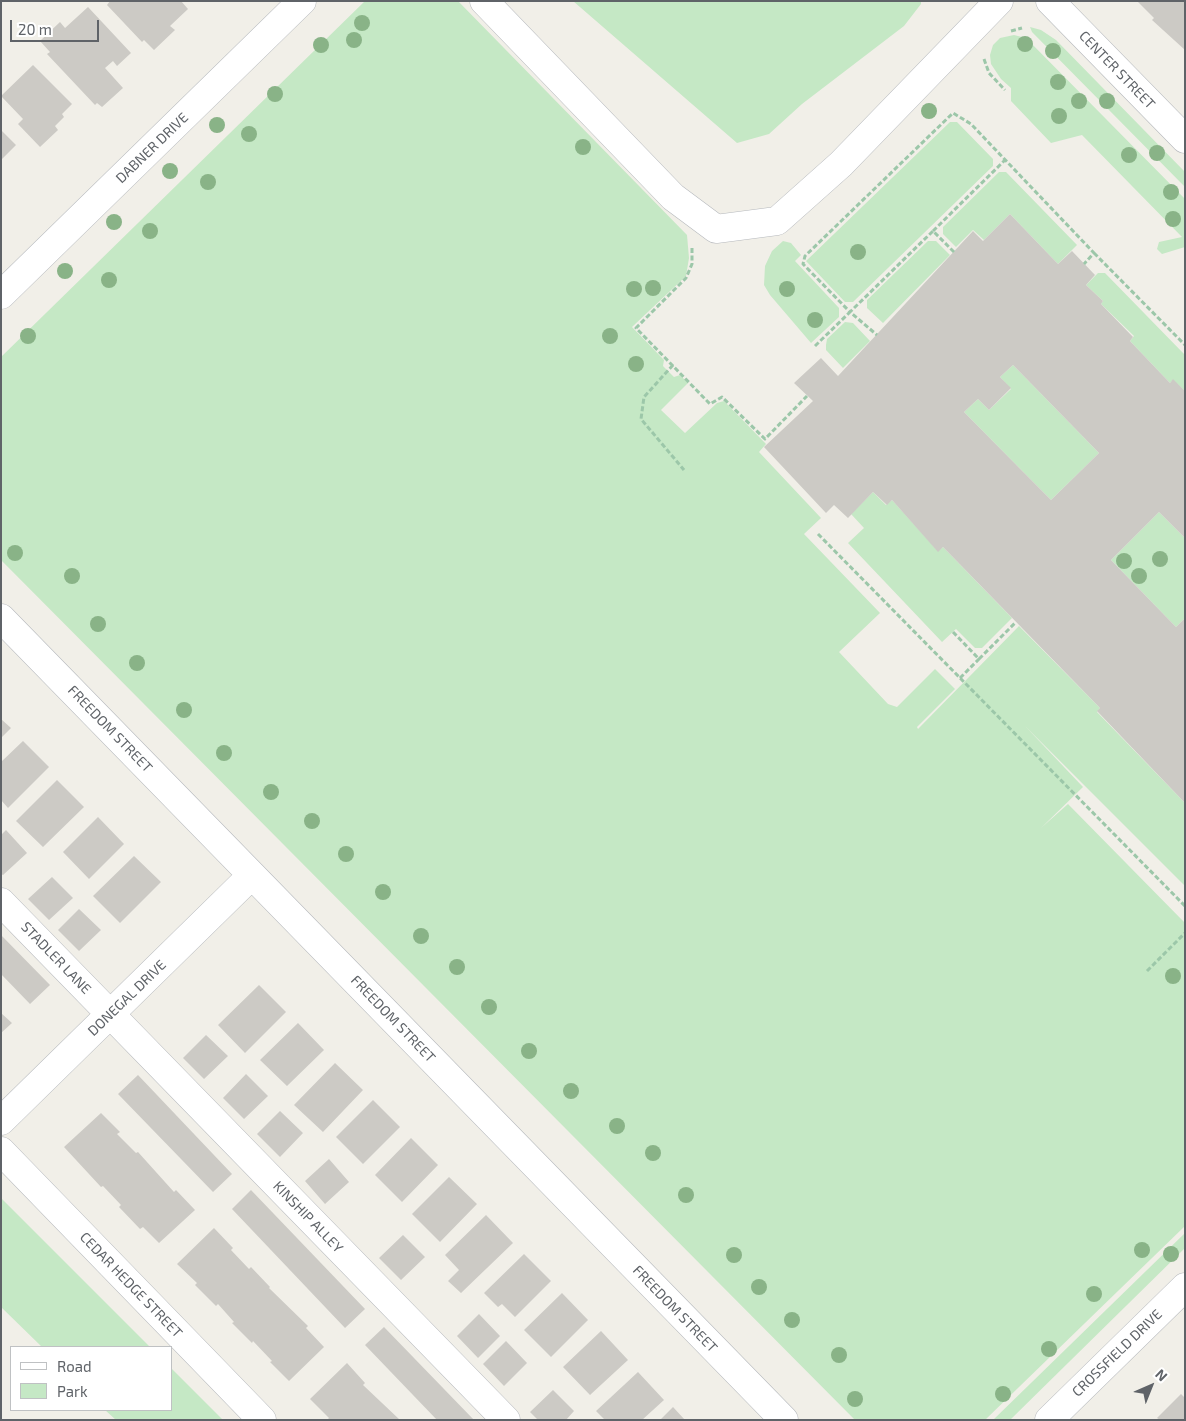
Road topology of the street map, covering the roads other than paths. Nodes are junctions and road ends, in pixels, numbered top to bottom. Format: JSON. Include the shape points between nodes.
{"nodes":[{"id":1,"x":302,"y":1,"type":"edge"},
{"id":2,"x":484,"y":1,"type":"edge"},
{"id":3,"x":999,"y":1,"type":"edge"},
{"id":4,"x":1050,"y":1,"type":"edge"},
{"id":5,"x":1185,"y":139,"type":"edge"},
{"id":6,"x":1,"y":295,"type":"edge"},
{"id":7,"x":1,"y":618,"type":"edge"},
{"id":8,"x":252,"y":875,"type":"junction"},
{"id":9,"x":1,"y":902,"type":"edge"},
{"id":10,"x":111,"y":1014,"type":"junction"},
{"id":11,"x":1,"y":1121,"type":"edge"},
{"id":12,"x":1,"y":1151,"type":"edge"},
{"id":13,"x":1185,"y":1287,"type":"edge"},
{"id":14,"x":262,"y":1420,"type":"edge"},
{"id":15,"x":506,"y":1420,"type":"edge"},
{"id":16,"x":784,"y":1420,"type":"edge"},
{"id":17,"x":1049,"y":1420,"type":"edge"}],
"edges":[{"from":1,"to":6,"type":"street","name":"DABNER DRIVE"},
{"from":2,"to":3,"type":"street","via":[[673,197],[716,229],[777,221],[841,164]]},
{"from":4,"to":5,"type":"street","name":"CENTER STREET"},
{"from":7,"to":8,"type":"street","name":"FREEDOM STREET"},
{"from":8,"to":10,"type":"street","name":"DONEGAL DRIVE"},
{"from":8,"to":16,"type":"street","name":"FREEDOM STREET"},
{"from":9,"to":10,"type":"street","name":"STADLER LANE"},
{"from":10,"to":11,"type":"street","name":"DONEGAL DRIVE"},
{"from":10,"to":15,"type":"street","name":"KINSHIP ALLEY"},
{"from":12,"to":14,"type":"street","name":"CEDAR HEDGE STREET"},
{"from":13,"to":17,"type":"street","name":"CROSSFIELD DRIVE"}]}
